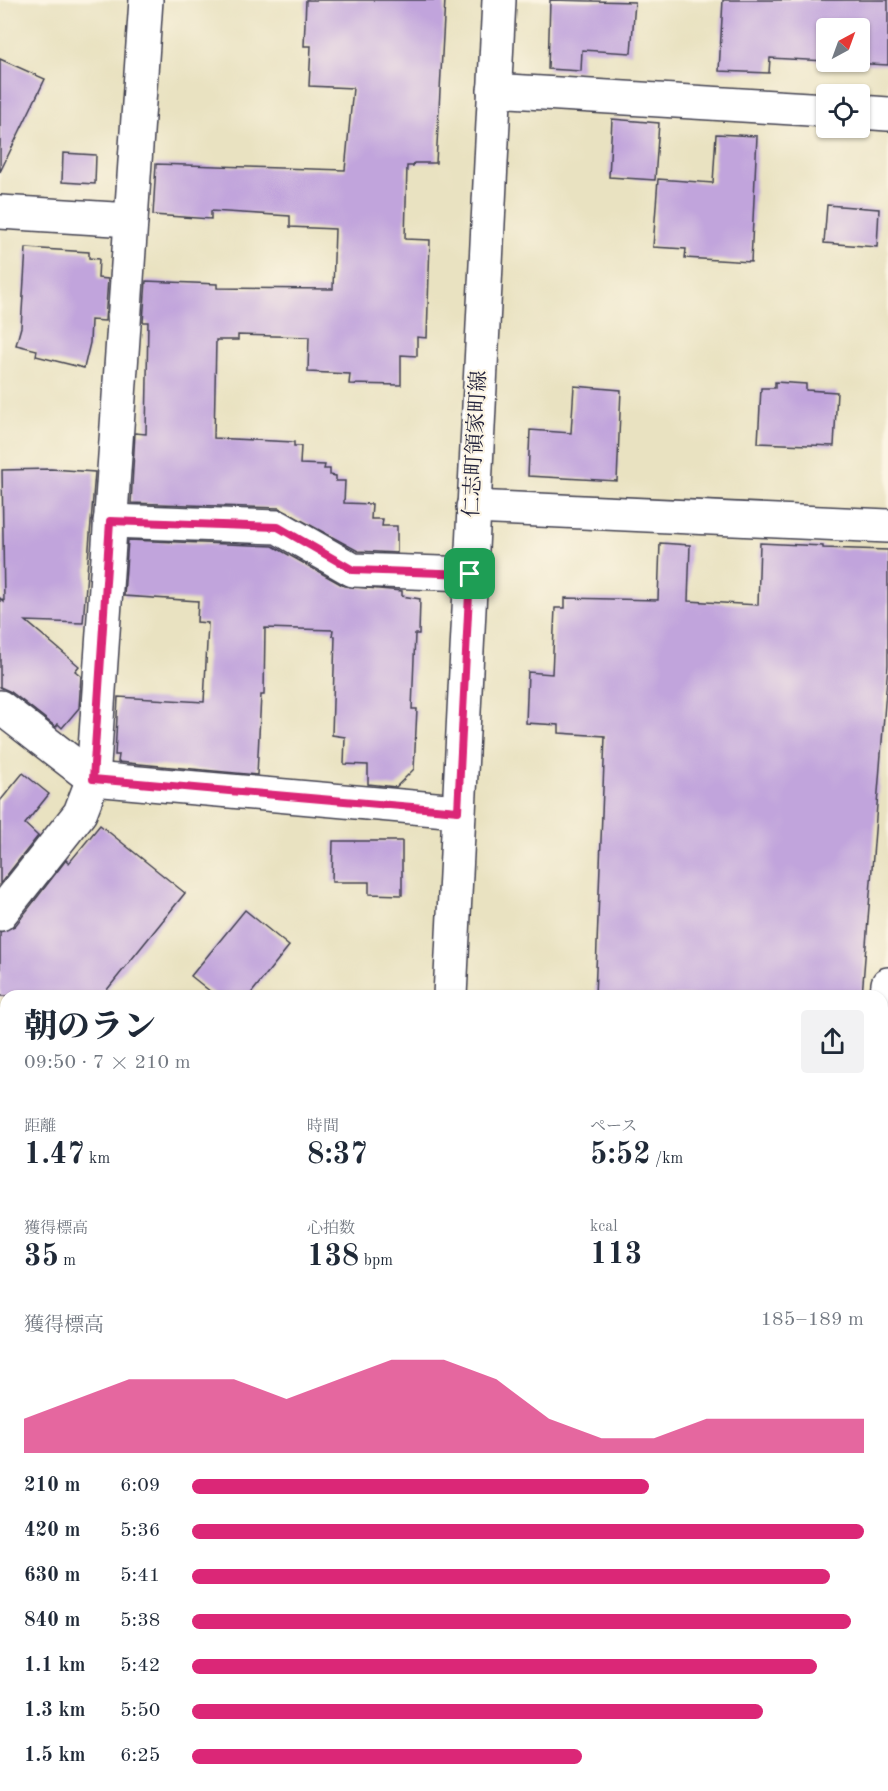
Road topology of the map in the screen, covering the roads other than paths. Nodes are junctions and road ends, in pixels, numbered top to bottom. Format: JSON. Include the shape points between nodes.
{"nodes":[{"id":1,"x":146,"y":0,"type":"edge"},
{"id":2,"x":499,"y":0,"type":"edge"},
{"id":3,"x":494,"y":90,"type":"junction"},
{"id":4,"x":816,"y":109,"type":"edge"},
{"id":5,"x":870,"y":113,"type":"edge"},
{"id":6,"x":888,"y":114,"type":"edge"},
{"id":7,"x":0,"y":212,"type":"edge"},
{"id":8,"x":131,"y":220,"type":"junction"},
{"id":9,"x":473,"y":507,"type":"junction"},
{"id":10,"x":110,"y":521,"type":"junction"},
{"id":11,"x":888,"y":526,"type":"edge"},
{"id":12,"x":470,"y":574,"type":"junction"},
{"id":13,"x":0,"y":707,"type":"edge"},
{"id":14,"x":93,"y":779,"type":"junction"},
{"id":15,"x":458,"y":811,"type":"junction"},
{"id":16,"x":0,"y":914,"type":"edge"},
{"id":17,"x":450,"y":990,"type":"edge"}],
"edges":[{"from":1,"to":8,"type":"street"},
{"from":2,"to":3,"type":"street","name":"仁志町領家町線"},
{"from":3,"to":4,"type":"street"},
{"from":3,"to":9,"type":"street","name":"仁志町領家町線"},
{"from":5,"to":6,"type":"street"},
{"from":7,"to":8,"type":"street"},
{"from":8,"to":10,"type":"street"},
{"from":9,"to":11,"type":"street"},
{"from":9,"to":12,"type":"street","name":"仁志町領家町線"},
{"from":10,"to":12,"type":"street","via":[[278,527],[353,570]]},
{"from":10,"to":14,"type":"street"},
{"from":12,"to":15,"type":"street","name":"仁志町領家町線"},
{"from":13,"to":14,"type":"street"},
{"from":14,"to":15,"type":"street"},
{"from":14,"to":16,"type":"street","via":[[80,813]]},
{"from":15,"to":17,"type":"street","name":"仁志町領家町線"}]}
